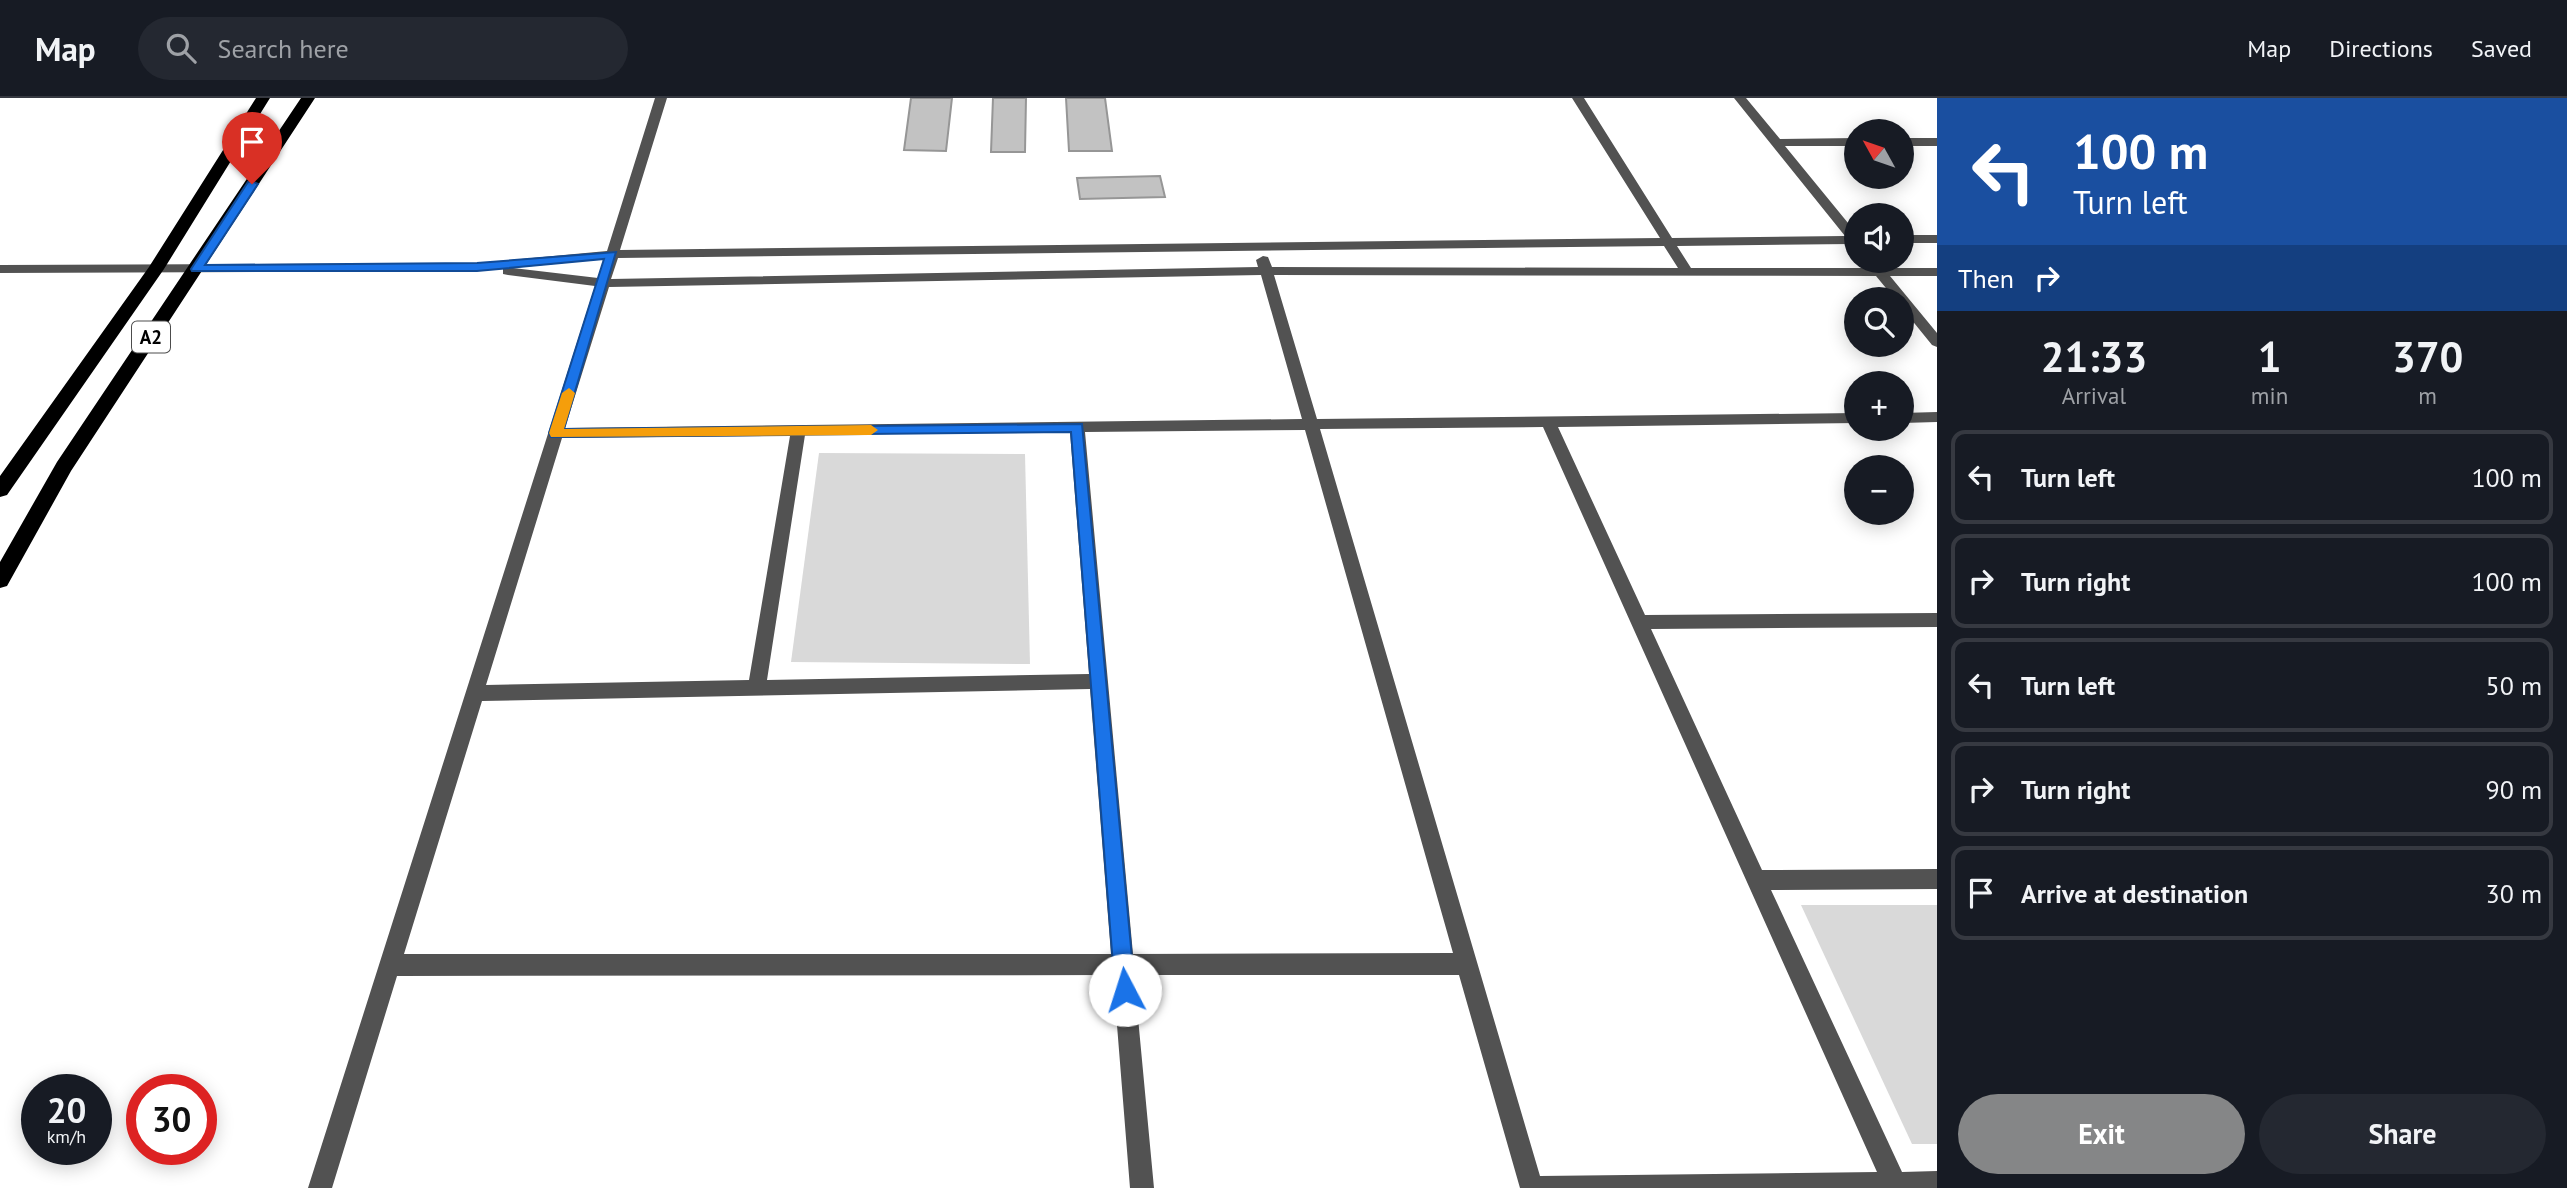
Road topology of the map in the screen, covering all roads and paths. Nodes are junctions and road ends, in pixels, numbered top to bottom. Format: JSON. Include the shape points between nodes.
{"nodes":[{"id":1,"x":263,"y":98,"type":"edge"},
{"id":2,"x":308,"y":98,"type":"edge"},
{"id":3,"x":660,"y":98,"type":"edge"},
{"id":4,"x":1578,"y":98,"type":"edge"},
{"id":5,"x":1740,"y":98,"type":"edge"},
{"id":6,"x":1776,"y":142,"type":"junction"},
{"id":7,"x":1844,"y":142,"type":"edge"},
{"id":8,"x":1914,"y":142,"type":"edge"},
{"id":9,"x":1937,"y":142,"type":"edge"},
{"id":10,"x":1844,"y":226,"type":"edge"},
{"id":11,"x":1914,"y":239,"type":"edge"},
{"id":12,"x":1937,"y":239,"type":"edge"},
{"id":13,"x":1844,"y":241,"type":"edge"},
{"id":14,"x":1670,"y":242,"type":"junction"},
{"id":15,"x":1260,"y":248,"type":"junction"},
{"id":16,"x":612,"y":254,"type":"junction"},
{"id":17,"x":477,"y":267,"type":"junction"},
{"id":18,"x":156,"y":268,"type":"junction"},
{"id":19,"x":197,"y":269,"type":"junction"},
{"id":20,"x":0,"y":270,"type":"edge"},
{"id":21,"x":1266,"y":271,"type":"junction"},
{"id":22,"x":1687,"y":272,"type":"junction"},
{"id":23,"x":1844,"y":272,"type":"edge"},
{"id":24,"x":1914,"y":272,"type":"edge"},
{"id":25,"x":1937,"y":272,"type":"edge"},
{"id":26,"x":1882,"y":273,"type":"edge"},
{"id":27,"x":603,"y":283,"type":"junction"},
{"id":28,"x":1937,"y":342,"type":"edge"},
{"id":29,"x":1937,"y":417,"type":"edge"},
{"id":30,"x":1844,"y":418,"type":"edge"},
{"id":31,"x":1914,"y":418,"type":"edge"},
{"id":32,"x":1548,"y":422,"type":"junction"},
{"id":33,"x":1311,"y":425,"type":"junction"},
{"id":34,"x":1077,"y":427,"type":"junction"},
{"id":35,"x":798,"y":431,"type":"junction"},
{"id":36,"x":556,"y":433,"type":"junction"},
{"id":37,"x":0,"y":490,"type":"edge"},
{"id":38,"x":0,"y":580,"type":"edge"},
{"id":39,"x":1937,"y":620,"type":"edge"},
{"id":40,"x":1639,"y":622,"type":"junction"},
{"id":41,"x":1099,"y":681,"type":"junction"},
{"id":42,"x":757,"y":687,"type":"junction"},
{"id":43,"x":475,"y":693,"type":"junction"},
{"id":44,"x":1937,"y":879,"type":"edge"},
{"id":45,"x":1756,"y":880,"type":"junction"},
{"id":46,"x":1467,"y":964,"type":"junction"},
{"id":47,"x":391,"y":965,"type":"junction"},
{"id":48,"x":1123,"y":965,"type":"junction"},
{"id":49,"x":1937,"y":1183,"type":"edge"},
{"id":50,"x":1895,"y":1184,"type":"junction"},
{"id":51,"x":320,"y":1188,"type":"edge"},
{"id":52,"x":1142,"y":1188,"type":"edge"},
{"id":53,"x":1532,"y":1188,"type":"edge"}],
"edges":[{"from":1,"to":18,"type":"highway","number":"A2"},
{"from":2,"to":19,"type":"highway","number":"A2"},
{"from":3,"to":16,"type":"street"},
{"from":4,"to":14,"type":"street"},
{"from":5,"to":6,"type":"street"},
{"from":6,"to":7,"type":"street"},
{"from":6,"to":10,"type":"street"},
{"from":8,"to":9,"type":"street"},
{"from":11,"to":12,"type":"street"},
{"from":13,"to":14,"type":"street"},
{"from":14,"to":15,"type":"street"},
{"from":14,"to":22,"type":"street"},
{"from":15,"to":16,"type":"street"},
{"from":15,"to":21,"type":"street"},
{"from":16,"to":17,"type":"street"},
{"from":16,"to":27,"type":"street"},
{"from":17,"to":19,"type":"street"},
{"from":17,"to":27,"type":"street"},
{"from":18,"to":19,"type":"street"},
{"from":18,"to":20,"type":"street"},
{"from":18,"to":37,"type":"highway","number":"A2"},
{"from":19,"to":38,"type":"highway","number":"A2","via":[[64,467]]},
{"from":21,"to":22,"type":"street"},
{"from":21,"to":27,"type":"street"},
{"from":21,"to":33,"type":"street"},
{"from":22,"to":23,"type":"street"},
{"from":24,"to":25,"type":"street"},
{"from":26,"to":28,"type":"street"},
{"from":27,"to":36,"type":"street"},
{"from":29,"to":31,"type":"street"},
{"from":30,"to":32,"type":"street"},
{"from":32,"to":33,"type":"street"},
{"from":32,"to":40,"type":"street"},
{"from":33,"to":34,"type":"street"},
{"from":33,"to":46,"type":"street"},
{"from":34,"to":35,"type":"street"},
{"from":34,"to":41,"type":"street"},
{"from":35,"to":36,"type":"street"},
{"from":35,"to":42,"type":"street"},
{"from":36,"to":43,"type":"street"},
{"from":39,"to":40,"type":"street"},
{"from":40,"to":45,"type":"street"},
{"from":41,"to":42,"type":"street"},
{"from":41,"to":48,"type":"street"},
{"from":42,"to":43,"type":"street"},
{"from":43,"to":47,"type":"street"},
{"from":44,"to":45,"type":"street"},
{"from":45,"to":50,"type":"street"},
{"from":46,"to":48,"type":"street"},
{"from":46,"to":53,"type":"street"},
{"from":47,"to":48,"type":"street"},
{"from":47,"to":51,"type":"street"},
{"from":48,"to":52,"type":"street"},
{"from":49,"to":50,"type":"street"},
{"from":50,"to":53,"type":"street"}]}
